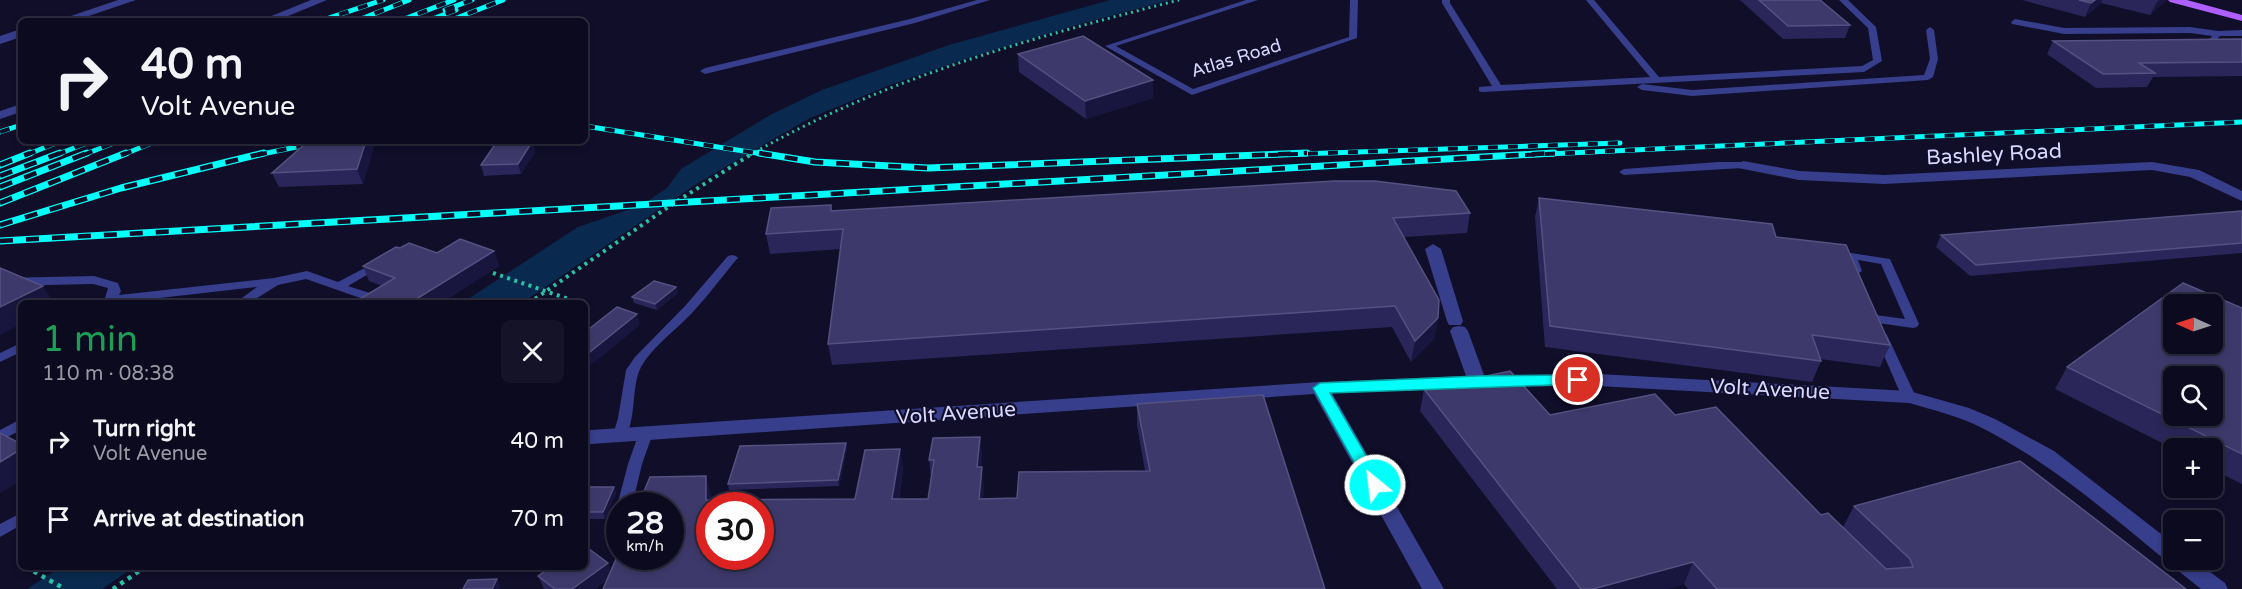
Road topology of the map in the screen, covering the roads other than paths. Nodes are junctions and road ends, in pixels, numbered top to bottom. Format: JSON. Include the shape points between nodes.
{"nodes":[{"id":1,"x":130,"y":0,"type":"edge"},
{"id":2,"x":321,"y":0,"type":"edge"},
{"id":3,"x":986,"y":0,"type":"edge"},
{"id":4,"x":1254,"y":0,"type":"edge"},
{"id":5,"x":1354,"y":0,"type":"edge"},
{"id":6,"x":1446,"y":0,"type":"edge"},
{"id":7,"x":1590,"y":0,"type":"edge"},
{"id":8,"x":1843,"y":0,"type":"edge"},
{"id":9,"x":2174,"y":0,"type":"edge"},
{"id":10,"x":72,"y":18,"type":"edge"},
{"id":11,"x":273,"y":18,"type":"edge"},
{"id":12,"x":2242,"y":18,"type":"edge"},
{"id":13,"x":2015,"y":22,"type":"dead end"},
{"id":14,"x":1930,"y":30,"type":"dead end"},
{"id":15,"x":2242,"y":33,"type":"edge"},
{"id":16,"x":18,"y":34,"type":"edge"},
{"id":17,"x":2218,"y":34,"type":"junction"},
{"id":18,"x":0,"y":40,"type":"edge"},
{"id":19,"x":2201,"y":41,"type":"edge"},
{"id":20,"x":705,"y":71,"type":"dead end"},
{"id":21,"x":1657,"y":80,"type":"junction"},
{"id":22,"x":1608,"y":83,"type":"junction"},
{"id":23,"x":1498,"y":88,"type":"junction"},
{"id":24,"x":1482,"y":89,"type":"dead end"},
{"id":25,"x":18,"y":109,"type":"edge"},
{"id":26,"x":0,"y":115,"type":"edge"},
{"id":27,"x":1743,"y":165,"type":"joint"},
{"id":28,"x":1624,"y":172,"type":"dead end"},
{"id":29,"x":2242,"y":197,"type":"edge"},
{"id":30,"x":1433,"y":249,"type":"dead end"},
{"id":31,"x":732,"y":258,"type":"dead end"},
{"id":32,"x":387,"y":259,"type":"edge"},
{"id":33,"x":0,"y":282,"type":"edge"},
{"id":34,"x":274,"y":282,"type":"junction"},
{"id":35,"x":339,"y":286,"type":"junction"},
{"id":36,"x":1863,"y":288,"type":"edge"},
{"id":37,"x":108,"y":300,"type":"edge"},
{"id":38,"x":124,"y":300,"type":"edge"},
{"id":39,"x":246,"y":300,"type":"edge"},
{"id":40,"x":374,"y":300,"type":"edge"},
{"id":41,"x":18,"y":349,"type":"edge"},
{"id":42,"x":0,"y":358,"type":"edge"},
{"id":43,"x":1477,"y":381,"type":"junction"},
{"id":44,"x":1320,"y":388,"type":"junction"},
{"id":45,"x":1910,"y":397,"type":"junction"},
{"id":46,"x":18,"y":426,"type":"edge"},
{"id":47,"x":646,"y":433,"type":"junction"},
{"id":48,"x":620,"y":435,"type":"junction"},
{"id":49,"x":0,"y":436,"type":"edge"},
{"id":50,"x":591,"y":437,"type":"dead end"},
{"id":51,"x":628,"y":492,"type":"edge"},
{"id":52,"x":18,"y":520,"type":"edge"},
{"id":53,"x":0,"y":531,"type":"edge"},
{"id":54,"x":2163,"y":547,"type":"edge"},
{"id":55,"x":2192,"y":570,"type":"edge"},
{"id":56,"x":1433,"y":589,"type":"edge"},
{"id":57,"x":2217,"y":589,"type":"edge"}],
"edges":[{"from":1,"to":10,"type":"street"},
{"from":2,"to":11,"type":"street"},
{"from":3,"to":20,"type":"lane"},
{"from":4,"to":5,"type":"lane","name":"Atlas Road","via":[[1109,45],[1192,92],[1353,38]]},
{"from":6,"to":23,"type":"lane"},
{"from":7,"to":21,"type":"lane"},
{"from":8,"to":21,"type":"lane","via":[[1872,27],[1878,61],[1864,69]]},
{"from":9,"to":12,"type":"main road"},
{"from":13,"to":17,"type":"lane","via":[[2064,31],[2190,30]]},
{"from":14,"to":22,"type":"lane","via":[[1934,59],[1928,77],[1692,93]]},
{"from":15,"to":17,"type":"lane"},
{"from":16,"to":18,"type":"street"},
{"from":17,"to":19,"type":"lane","via":[[2212,41]]},
{"from":21,"to":22,"type":"lane"},
{"from":22,"to":23,"type":"lane"},
{"from":23,"to":24,"type":"lane"},
{"from":25,"to":26,"type":"street"},
{"from":27,"to":28,"type":"lane"},
{"from":27,"to":29,"type":"street","name":"Bashley Road","via":[[1774,173],[1870,180],[2152,166],[2194,173]]},
{"from":30,"to":43,"type":"street"},
{"from":31,"to":48,"type":"lane","via":[[641,357],[633,370]]},
{"from":32,"to":35,"type":"lane"},
{"from":33,"to":37,"type":"lane","via":[[100,281],[114,286]]},
{"from":34,"to":35,"type":"lane","via":[[307,275]]},
{"from":34,"to":38,"type":"lane"},
{"from":34,"to":39,"type":"lane"},
{"from":35,"to":40,"type":"lane"},
{"from":36,"to":45,"type":"lane","via":[[1851,256],[1886,261],[1913,324],[1873,314]]},
{"from":41,"to":42,"type":"lane"},
{"from":43,"to":44,"type":"street","name":"Volt Avenue"},
{"from":43,"to":45,"type":"street","name":"Volt Avenue","via":[[1598,380]]},
{"from":44,"to":47,"type":"street","name":"Volt Avenue"},
{"from":44,"to":56,"type":"street"},
{"from":45,"to":54,"type":"street","name":"Volt Avenue","via":[[1970,416],[2047,456]]},
{"from":46,"to":49,"type":"lane"},
{"from":47,"to":48,"type":"street","name":"Volt Avenue"},
{"from":47,"to":51,"type":"lane"},
{"from":48,"to":50,"type":"street","name":"Volt Avenue"},
{"from":52,"to":53,"type":"lane"},
{"from":55,"to":57,"type":"street"}]}
